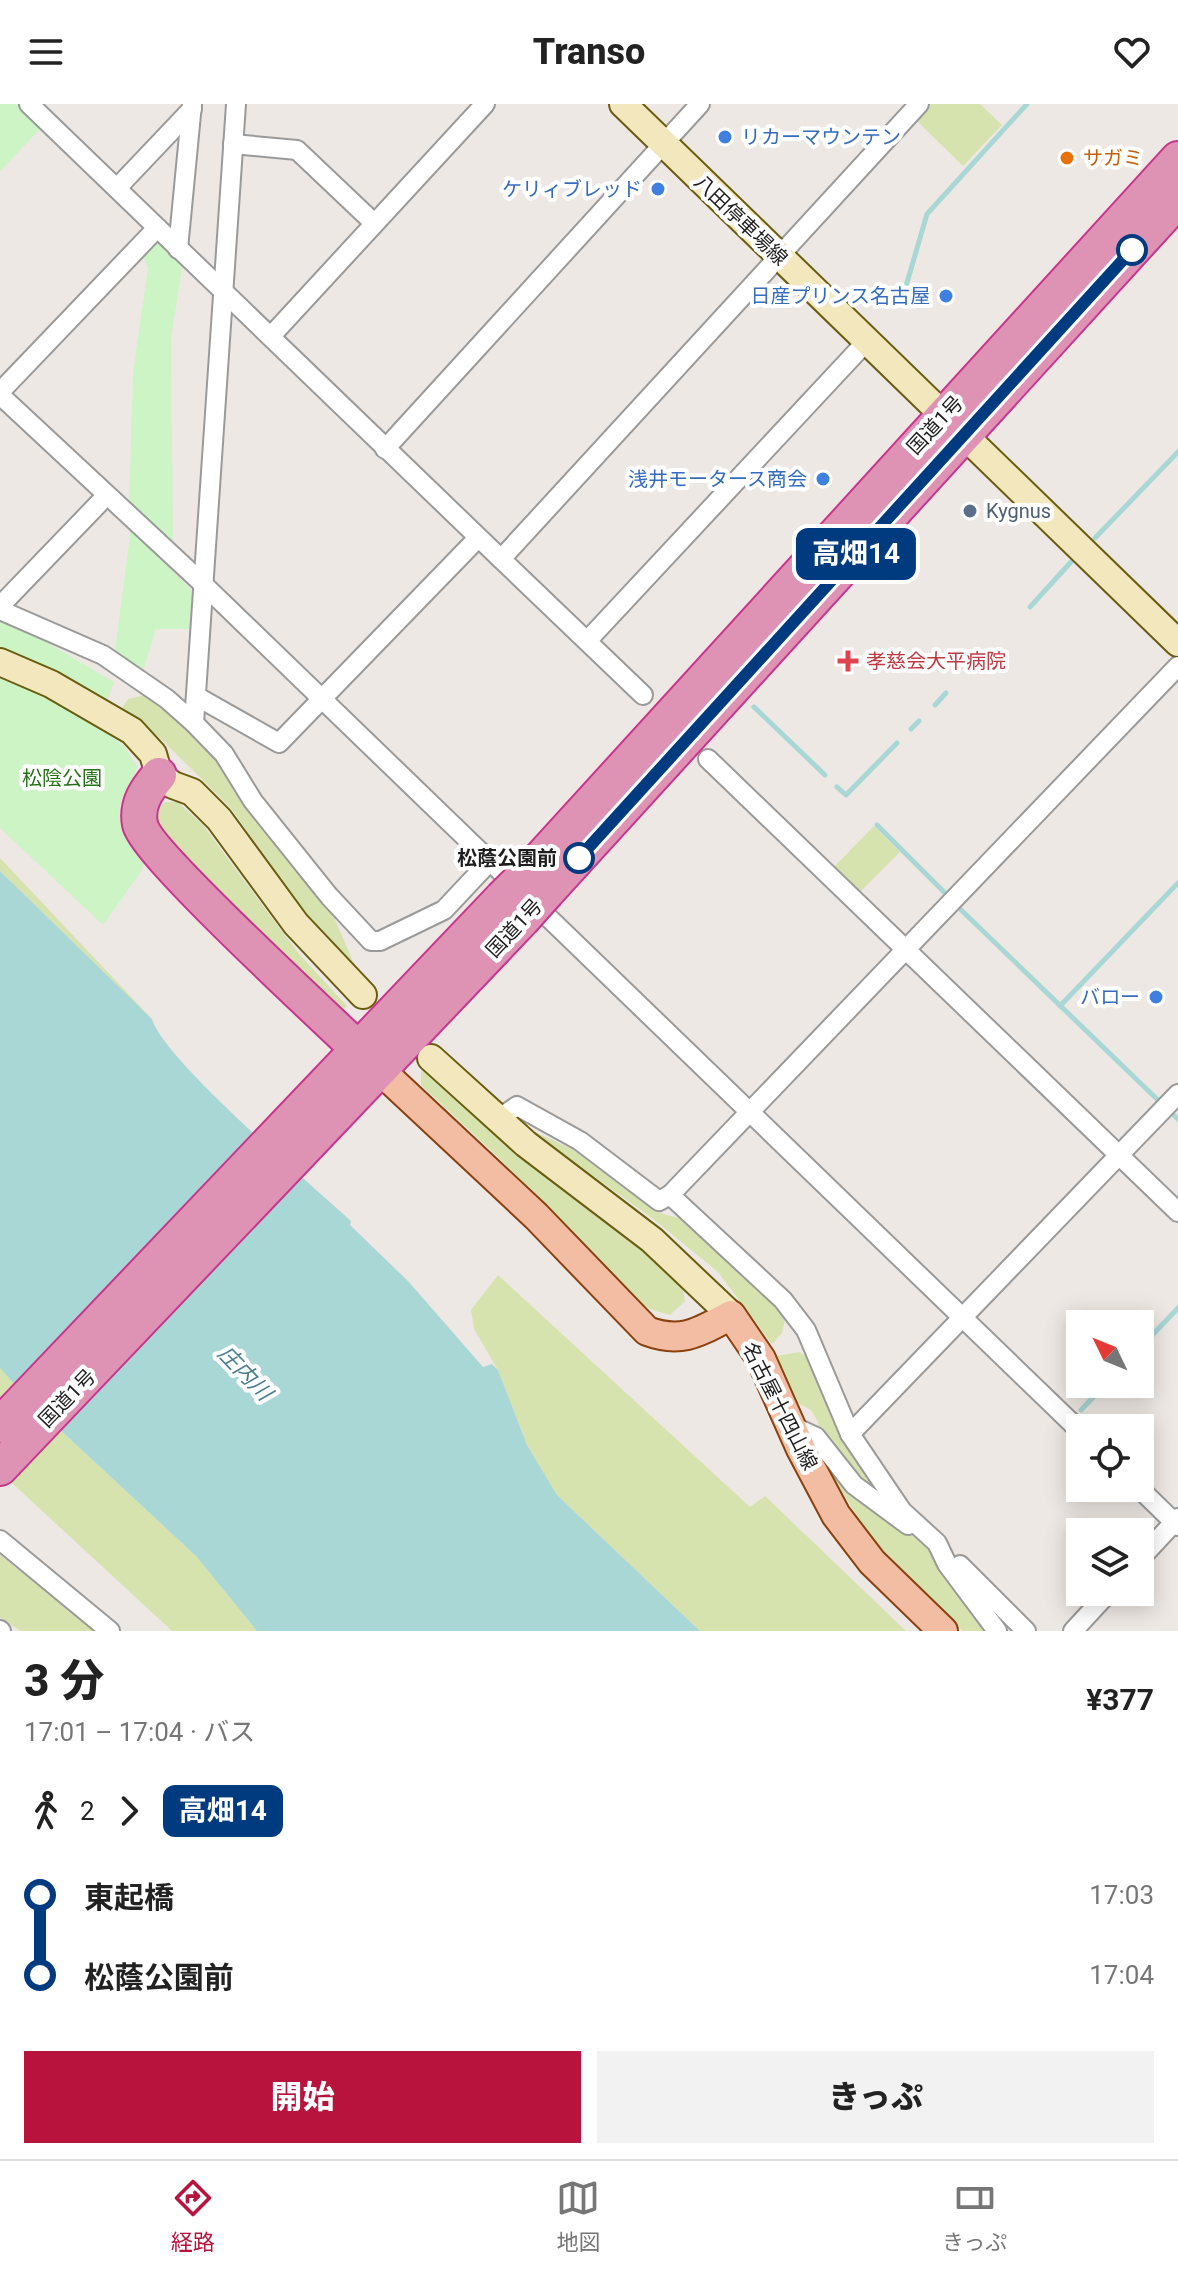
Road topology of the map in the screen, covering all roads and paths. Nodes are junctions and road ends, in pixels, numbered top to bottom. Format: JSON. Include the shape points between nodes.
{"nodes":[{"id":1,"x":29,"y":104,"type":"edge"},
{"id":2,"x":236,"y":104,"type":"edge"},
{"id":3,"x":485,"y":104,"type":"edge"},
{"id":4,"x":623,"y":104,"type":"edge"},
{"id":5,"x":700,"y":104,"type":"edge"},
{"id":6,"x":919,"y":104,"type":"edge"},
{"id":7,"x":192,"y":106,"type":"edge"},
{"id":8,"x":233,"y":144,"type":"junction"},
{"id":9,"x":663,"y":144,"type":"junction"},
{"id":10,"x":1178,"y":159,"type":"edge"},
{"id":11,"x":117,"y":188,"type":"junction"},
{"id":12,"x":1178,"y":200,"type":"edge"},
{"id":13,"x":374,"y":223,"type":"junction"},
{"id":14,"x":157,"y":228,"type":"junction"},
{"id":15,"x":178,"y":249,"type":"junction"},
{"id":16,"x":778,"y":256,"type":"junction"},
{"id":17,"x":225,"y":292,"type":"junction"},
{"id":18,"x":271,"y":336,"type":"junction"},
{"id":19,"x":866,"y":342,"type":"junction"},
{"id":20,"x":0,"y":393,"type":"edge"},
{"id":21,"x":953,"y":427,"type":"junction"},
{"id":22,"x":385,"y":449,"type":"junction"},
{"id":23,"x":106,"y":496,"type":"junction"},
{"id":24,"x":478,"y":538,"type":"junction"},
{"id":25,"x":501,"y":559,"type":"junction"},
{"id":26,"x":203,"y":584,"type":"junction"},
{"id":27,"x":0,"y":608,"type":"edge"},
{"id":28,"x":587,"y":641,"type":"junction"},
{"id":29,"x":1178,"y":643,"type":"edge"},
{"id":30,"x":0,"y":662,"type":"edge"},
{"id":31,"x":1178,"y":666,"type":"edge"},
{"id":32,"x":643,"y":695,"type":"dead end"},
{"id":33,"x":196,"y":696,"type":"junction"},
{"id":34,"x":322,"y":699,"type":"junction"},
{"id":35,"x":194,"y":723,"type":"junction"},
{"id":36,"x":708,"y":759,"type":"dead end"},
{"id":37,"x":159,"y":775,"type":"junction"},
{"id":38,"x":490,"y":861,"type":"junction"},
{"id":39,"x":905,"y":949,"type":"junction"},
{"id":40,"x":363,"y":995,"type":"dead end"},
{"id":41,"x":431,"y":1058,"type":"dead end"},
{"id":42,"x":360,"y":1070,"type":"junction"},
{"id":43,"x":1178,"y":1094,"type":"edge"},
{"id":44,"x":750,"y":1112,"type":"junction"},
{"id":45,"x":498,"y":1119,"type":"junction"},
{"id":46,"x":1119,"y":1154,"type":"junction"},
{"id":47,"x":670,"y":1195,"type":"junction"},
{"id":48,"x":1178,"y":1212,"type":"edge"},
{"id":49,"x":731,"y":1315,"type":"junction"},
{"id":50,"x":961,"y":1317,"type":"junction"},
{"id":51,"x":1066,"y":1418,"type":"edge"},
{"id":52,"x":0,"y":1425,"type":"edge"},
{"id":53,"x":790,"y":1425,"type":"junction"},
{"id":54,"x":850,"y":1434,"type":"junction"},
{"id":55,"x":0,"y":1468,"type":"edge"},
{"id":56,"x":1154,"y":1501,"type":"edge"},
{"id":57,"x":1177,"y":1522,"type":"edge"},
{"id":58,"x":0,"y":1540,"type":"edge"},
{"id":59,"x":937,"y":1543,"type":"junction"},
{"id":60,"x":1154,"y":1545,"type":"edge"},
{"id":61,"x":1096,"y":1606,"type":"edge"},
{"id":62,"x":110,"y":1631,"type":"edge"},
{"id":63,"x":943,"y":1631,"type":"edge"},
{"id":64,"x":997,"y":1631,"type":"edge"},
{"id":65,"x":1026,"y":1631,"type":"edge"},
{"id":66,"x":1073,"y":1631,"type":"edge"}],
"edges":[{"from":1,"to":11,"type":"street"},
{"from":2,"to":8,"type":"street"},
{"from":3,"to":13,"type":"street"},
{"from":4,"to":9,"type":"main road","name":"八田停車場線"},
{"from":5,"to":9,"type":"street"},
{"from":6,"to":16,"type":"street"},
{"from":7,"to":11,"type":"street"},
{"from":7,"to":15,"type":"street"},
{"from":8,"to":13,"type":"street","via":[[297,150]]},
{"from":8,"to":17,"type":"street"},
{"from":9,"to":16,"type":"main road","name":"八田停車場線"},
{"from":9,"to":22,"type":"street"},
{"from":10,"to":21,"type":"highway","name":"国道1号"},
{"from":11,"to":14,"type":"street"},
{"from":12,"to":21,"type":"highway","name":"国道1号"},
{"from":13,"to":18,"type":"street"},
{"from":14,"to":15,"type":"street"},
{"from":14,"to":20,"type":"street"},
{"from":15,"to":17,"type":"street"},
{"from":16,"to":19,"type":"main road","name":"八田停車場線"},
{"from":16,"to":25,"type":"street"},
{"from":17,"to":18,"type":"street"},
{"from":17,"to":26,"type":"street"},
{"from":18,"to":22,"type":"street"},
{"from":19,"to":21,"type":"main road","name":"八田停車場線"},
{"from":19,"to":28,"type":"street"},
{"from":20,"to":23,"type":"street"},
{"from":21,"to":29,"type":"main road","name":"八田停車場線"},
{"from":21,"to":42,"type":"highway","name":"国道1号","bridge":true},
{"from":22,"to":24,"type":"street"},
{"from":23,"to":26,"type":"street"},
{"from":23,"to":27,"type":"street"},
{"from":24,"to":25,"type":"street"},
{"from":24,"to":34,"type":"street"},
{"from":25,"to":28,"type":"street"},
{"from":26,"to":33,"type":"street"},
{"from":26,"to":34,"type":"street"},
{"from":27,"to":35,"type":"street","via":[[103,655]]},
{"from":28,"to":32,"type":"street"},
{"from":30,"to":37,"type":"main road","via":[[51,684],[132,731],[153,754]]},
{"from":31,"to":39,"type":"street"},
{"from":33,"to":34,"type":"street","via":[[279,743]]},
{"from":33,"to":35,"type":"street"},
{"from":34,"to":38,"type":"street"},
{"from":35,"to":38,"type":"street","via":[[224,754],[253,801],[329,896],[371,941],[444,910]]},
{"from":36,"to":39,"type":"street"},
{"from":37,"to":40,"type":"main road","via":[[192,792],[219,819],[296,924]]},
{"from":37,"to":42,"type":"highway","via":[[140,802],[139,826]]},
{"from":38,"to":44,"type":"street"},
{"from":39,"to":44,"type":"street"},
{"from":39,"to":46,"type":"street"},
{"from":41,"to":45,"type":"main road"},
{"from":42,"to":49,"type":"main road","via":[[536,1216],[647,1331],[670,1340],[698,1333]]},
{"from":42,"to":52,"type":"highway","name":"国道1号"},
{"from":42,"to":55,"type":"highway","name":"国道1号"},
{"from":43,"to":46,"type":"street"},
{"from":44,"to":47,"type":"street"},
{"from":44,"to":50,"type":"street"},
{"from":45,"to":47,"type":"street","via":[[517,1106],[580,1141],[659,1201]]},
{"from":45,"to":49,"type":"main road","via":[[652,1240]]},
{"from":46,"to":48,"type":"street"},
{"from":46,"to":50,"type":"street"},
{"from":47,"to":54,"type":"street","via":[[783,1300],[806,1330]]},
{"from":49,"to":53,"type":"main road","name":"名古屋十四山線","via":[[761,1359]]},
{"from":50,"to":51,"type":"street"},
{"from":50,"to":54,"type":"street"},
{"from":53,"to":59,"type":"street","via":[[816,1437],[854,1485],[881,1507]]},
{"from":53,"to":63,"type":"main road","name":"名古屋十四山線","via":[[836,1515],[872,1562]]},
{"from":54,"to":59,"type":"street","via":[[902,1511]]},
{"from":56,"to":57,"type":"street"},
{"from":57,"to":60,"type":"street"},
{"from":58,"to":62,"type":"street"},
{"from":59,"to":64,"type":"street"},
{"from":59,"to":65,"type":"street"},
{"from":61,"to":66,"type":"street"}]}
